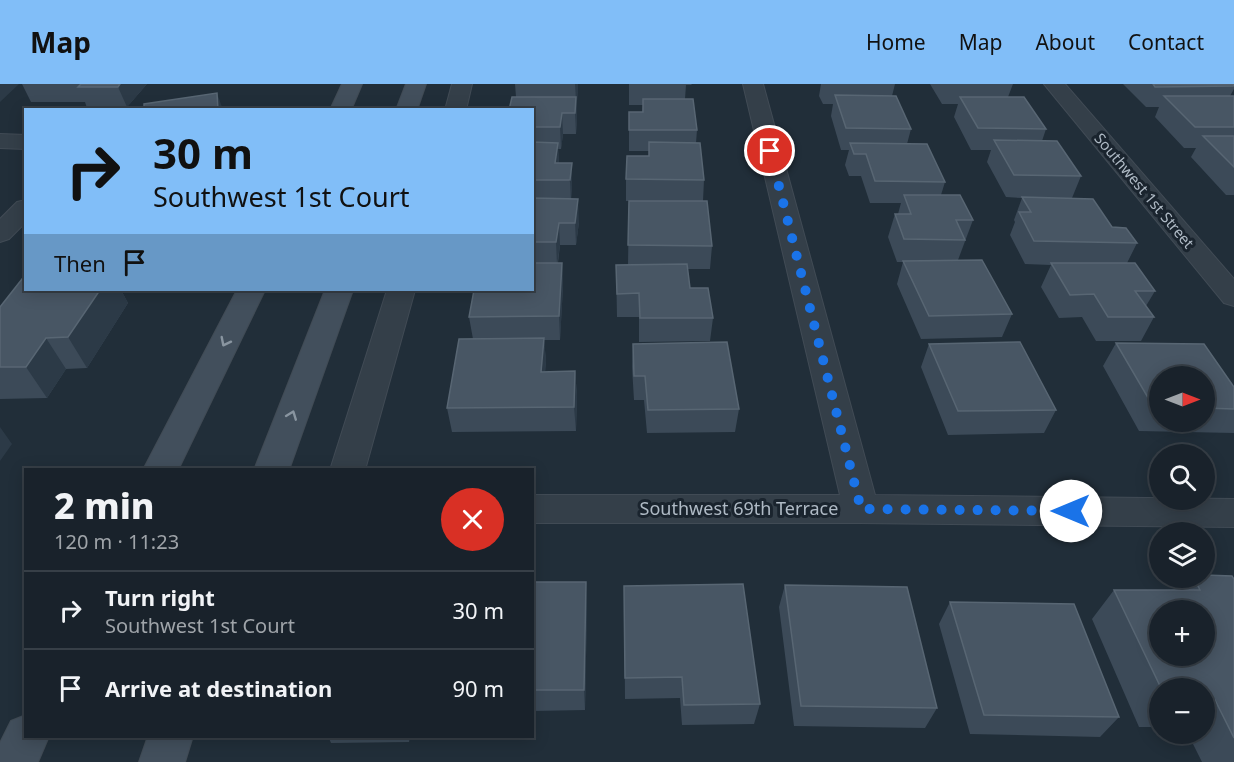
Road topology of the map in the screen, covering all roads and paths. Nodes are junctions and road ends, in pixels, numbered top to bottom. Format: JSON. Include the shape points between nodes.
{"nodes":[{"id":1,"x":352,"y":84,"type":"edge"},
{"id":2,"x":416,"y":84,"type":"edge"},
{"id":3,"x":462,"y":84,"type":"edge"},
{"id":4,"x":753,"y":84,"type":"edge"},
{"id":5,"x":1054,"y":84,"type":"edge"},
{"id":6,"x":341,"y":108,"type":"edge"},
{"id":7,"x":407,"y":108,"type":"edge"},
{"id":8,"x":456,"y":108,"type":"edge"},
{"id":9,"x":0,"y":141,"type":"edge"},
{"id":10,"x":24,"y":142,"type":"edge"},
{"id":11,"x":24,"y":209,"type":"edge"},
{"id":12,"x":0,"y":234,"type":"edge"},
{"id":13,"x":250,"y":291,"type":"edge"},
{"id":14,"x":339,"y":291,"type":"edge"},
{"id":15,"x":401,"y":291,"type":"edge"},
{"id":16,"x":1234,"y":297,"type":"edge"},
{"id":17,"x":161,"y":468,"type":"edge"},
{"id":18,"x":272,"y":468,"type":"edge"},
{"id":19,"x":348,"y":468,"type":"edge"},
{"id":20,"x":534,"y":509,"type":"edge"},
{"id":21,"x":861,"y":509,"type":"junction"},
{"id":22,"x":1234,"y":513,"type":"edge"},
{"id":23,"x":26,"y":738,"type":"edge"},
{"id":24,"x":170,"y":738,"type":"edge"},
{"id":25,"x":15,"y":762,"type":"edge"},
{"id":26,"x":162,"y":762,"type":"edge"}],
"edges":[{"from":1,"to":6,"type":"main road"},
{"from":2,"to":7,"type":"main road"},
{"from":3,"to":8,"type":"street"},
{"from":4,"to":21,"type":"street"},
{"from":5,"to":16,"type":"street","name":"Southwest 1st Street"},
{"from":9,"to":10,"type":"street"},
{"from":11,"to":12,"type":"street"},
{"from":13,"to":17,"type":"main road","one_way":true},
{"from":18,"to":14,"type":"main road","one_way":true},
{"from":15,"to":19,"type":"street"},
{"from":20,"to":21,"type":"street","name":"Southwest 69th Terrace"},
{"from":21,"to":22,"type":"street","name":"Southwest 69th Terrace"},
{"from":23,"to":25,"type":"main road"},
{"from":24,"to":26,"type":"main road"}]}
